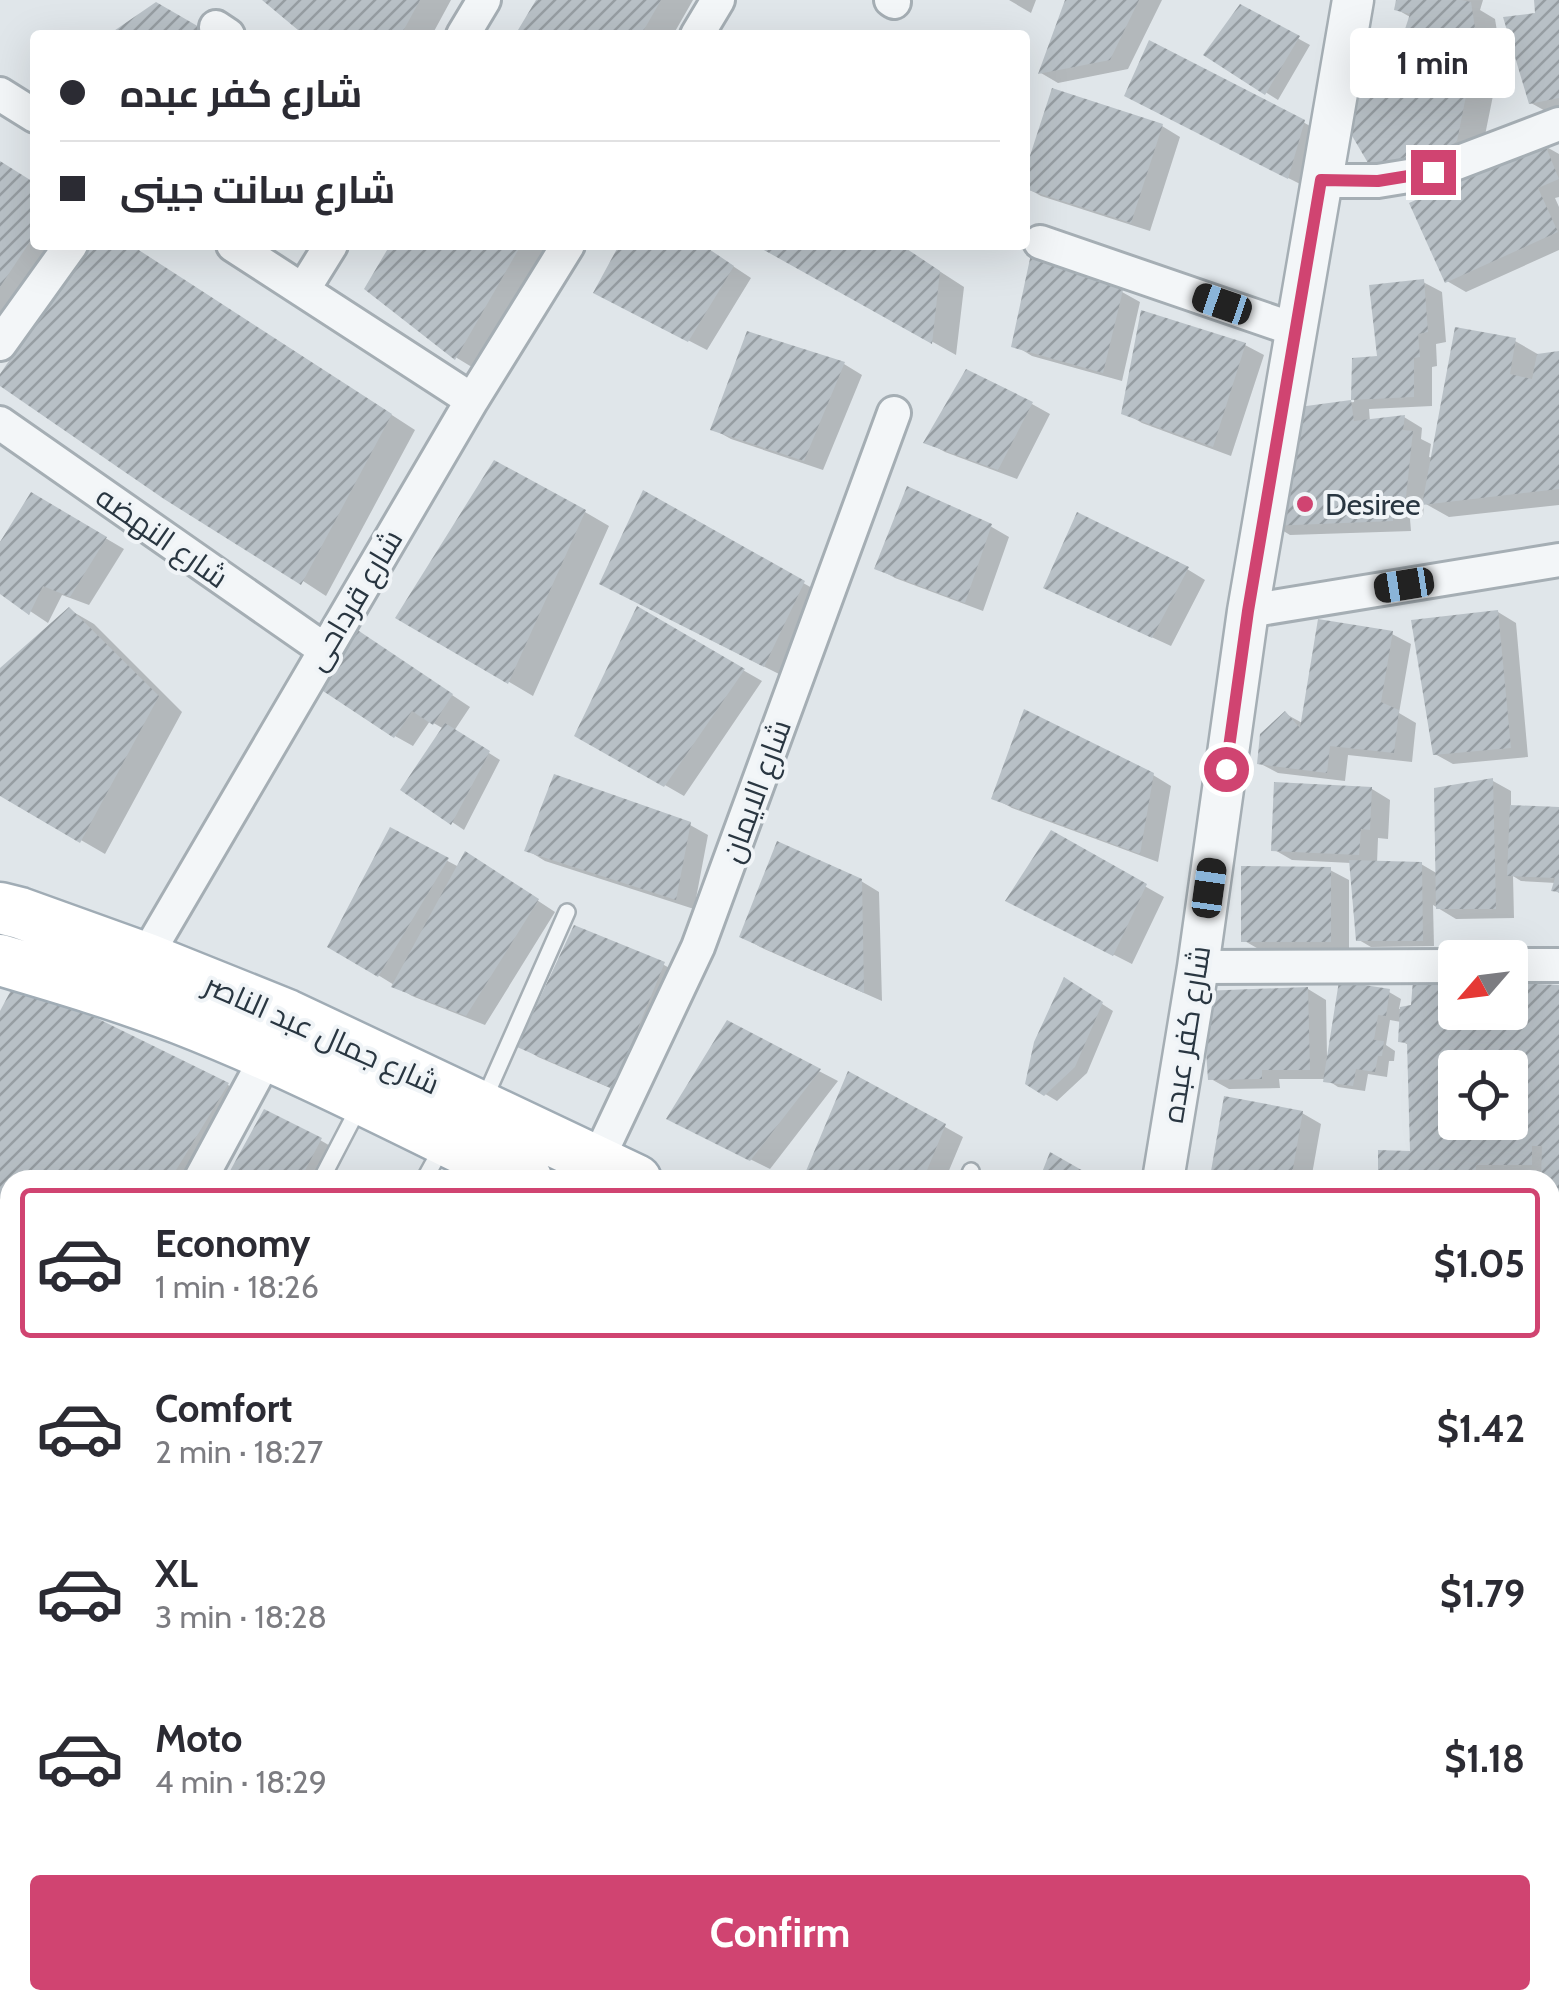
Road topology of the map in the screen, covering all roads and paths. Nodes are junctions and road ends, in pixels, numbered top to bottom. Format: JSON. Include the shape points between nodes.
{"nodes":[{"id":1,"x":484,"y":0,"type":"edge"},
{"id":2,"x":718,"y":0,"type":"edge"},
{"id":3,"x":1352,"y":0,"type":"edge"},
{"id":4,"x":465,"y":30,"type":"edge"},
{"id":5,"x":700,"y":30,"type":"edge"},
{"id":6,"x":0,"y":94,"type":"edge"},
{"id":7,"x":30,"y":113,"type":"edge"},
{"id":8,"x":1559,"y":124,"type":"edge"},
{"id":9,"x":1321,"y":180,"type":"junction"},
{"id":10,"x":1040,"y":242,"type":"dead end"},
{"id":11,"x":67,"y":250,"type":"edge"},
{"id":12,"x":241,"y":250,"type":"edge"},
{"id":13,"x":328,"y":250,"type":"edge"},
{"id":14,"x":565,"y":250,"type":"edge"},
{"id":15,"x":302,"y":290,"type":"junction"},
{"id":16,"x":1296,"y":330,"type":"junction"},
{"id":17,"x":0,"y":344,"type":"edge"},
{"id":18,"x":472,"y":400,"type":"junction"},
{"id":19,"x":894,"y":413,"type":"dead end"},
{"id":20,"x":0,"y":423,"type":"edge"},
{"id":21,"x":1559,"y":560,"type":"edge"},
{"id":22,"x":1248,"y":611,"type":"junction"},
{"id":23,"x":325,"y":650,"type":"junction"},
{"id":24,"x":0,"y":908,"type":"edge"},
{"id":25,"x":566,"y":912,"type":"dead end"},
{"id":26,"x":145,"y":958,"type":"junction"},
{"id":27,"x":1,"y":962,"type":"edge"},
{"id":28,"x":1528,"y":965,"type":"edge"},
{"id":29,"x":1559,"y":965,"type":"edge"},
{"id":30,"x":1438,"y":966,"type":"edge"},
{"id":31,"x":1198,"y":967,"type":"junction"},
{"id":32,"x":266,"y":1056,"type":"junction"},
{"id":33,"x":362,"y":1101,"type":"junction"},
{"id":34,"x":481,"y":1106,"type":"junction"},
{"id":35,"x":435,"y":1160,"type":"edge"},
{"id":36,"x":205,"y":1170,"type":"edge"},
{"id":37,"x":326,"y":1170,"type":"edge"},
{"id":38,"x":481,"y":1170,"type":"edge"},
{"id":39,"x":614,"y":1170,"type":"edge"},
{"id":40,"x":616,"y":1170,"type":"edge"},
{"id":41,"x":1165,"y":1170,"type":"edge"}],
"edges":[{"from":1,"to":4,"type":"street"},
{"from":2,"to":5,"type":"street"},
{"from":3,"to":9,"type":"street","name":"شارع كفر عبده"},
{"from":6,"to":7,"type":"street"},
{"from":8,"to":9,"type":"street","via":[[1433,172],[1378,181]]},
{"from":9,"to":16,"type":"street","name":"شارع كفر عبده"},
{"from":10,"to":16,"type":"street"},
{"from":11,"to":17,"type":"street"},
{"from":12,"to":15,"type":"street"},
{"from":13,"to":15,"type":"street"},
{"from":14,"to":18,"type":"street","name":"شارع قرداحى"},
{"from":15,"to":18,"type":"street"},
{"from":16,"to":22,"type":"street","name":"شارع كفر عبده"},
{"from":18,"to":23,"type":"street","name":"شارع قرداحى"},
{"from":19,"to":40,"type":"street","name":"شارع الايمان"},
{"from":20,"to":23,"type":"street","name":"شارع النهضه"},
{"from":21,"to":22,"type":"street"},
{"from":22,"to":31,"type":"street","name":"شارع كفر عبده"},
{"from":23,"to":26,"type":"street","name":"شارع قرداحى"},
{"from":24,"to":26,"type":"main road","name":"شارع جمال عبد الناصر"},
{"from":25,"to":34,"type":"lane"},
{"from":26,"to":34,"type":"main road","name":"شارع جمال عبد الناصر","via":[[287,1015]]},
{"from":27,"to":32,"type":"main road","name":"شارع جمال عبد الناصر","via":[[182,1019]]},
{"from":28,"to":29,"type":"street"},
{"from":30,"to":31,"type":"street"},
{"from":31,"to":41,"type":"street","name":"شارع كفر عبده"},
{"from":32,"to":33,"type":"main road","name":"شارع جمال عبد الناصر"},
{"from":32,"to":36,"type":"street"},
{"from":33,"to":35,"type":"main road","name":"شارع جمال عبد الناصر"},
{"from":33,"to":37,"type":"lane"},
{"from":34,"to":39,"type":"main road","name":"شارع جمال عبد الناصر"},
{"from":35,"to":38,"type":"main road","name":"شارع جمال عبد الناصر"}]}
